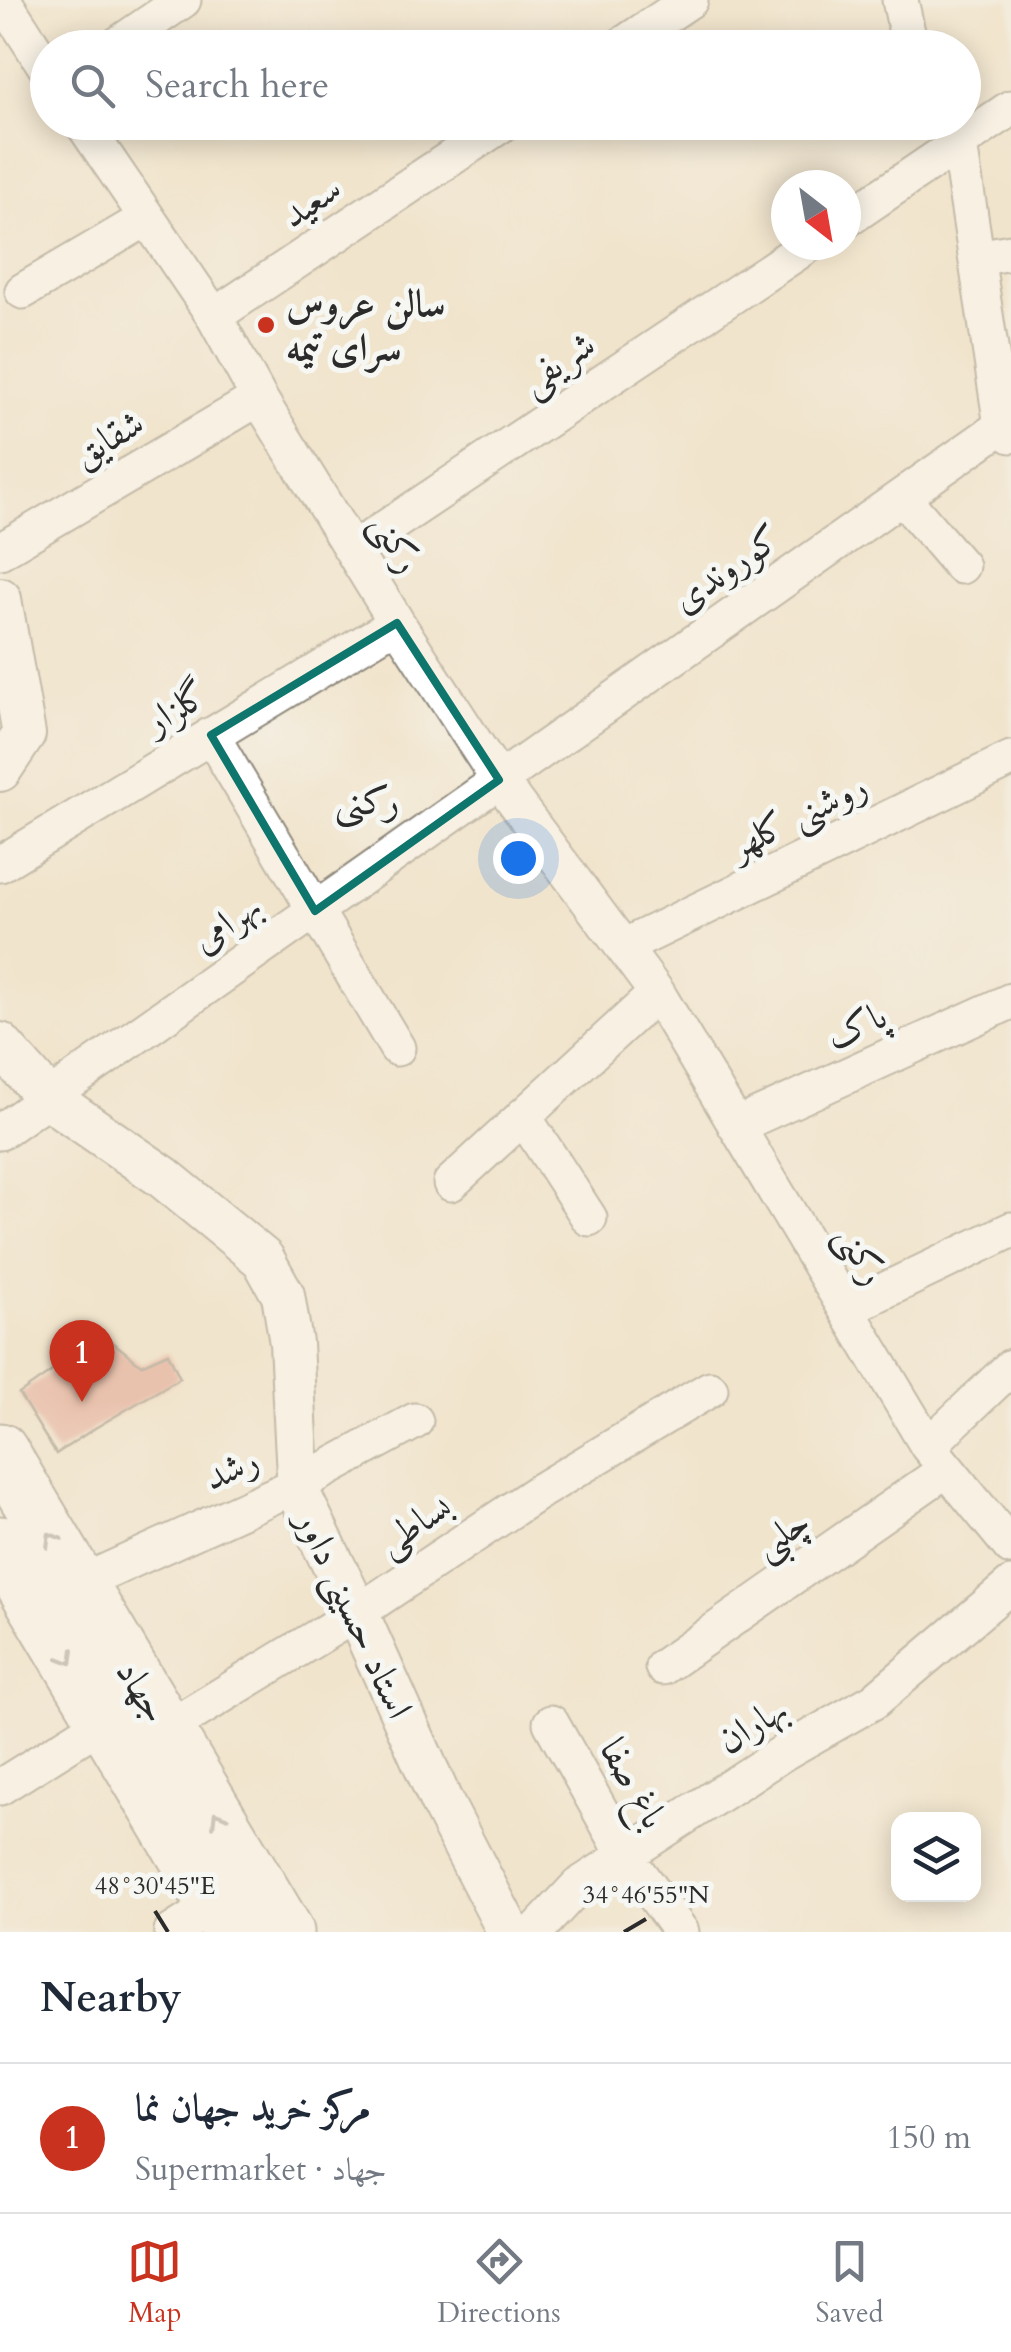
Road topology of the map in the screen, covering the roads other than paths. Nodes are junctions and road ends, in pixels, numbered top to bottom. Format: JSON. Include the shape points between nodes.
{"nodes":[{"id":1,"x":3,"y":0,"type":"edge"},
{"id":2,"x":182,"y":0,"type":"edge"},
{"id":3,"x":690,"y":0,"type":"edge"},
{"id":4,"x":900,"y":0,"type":"edge"},
{"id":5,"x":139,"y":30,"type":"edge"},
{"id":6,"x":645,"y":30,"type":"edge"},
{"id":7,"x":907,"y":30,"type":"edge"},
{"id":8,"x":30,"y":42,"type":"edge"},
{"id":9,"x":1011,"y":108,"type":"edge"},
{"id":10,"x":981,"y":121,"type":"edge"},
{"id":11,"x":94,"y":140,"type":"edge"},
{"id":12,"x":479,"y":140,"type":"edge"},
{"id":13,"x":945,"y":140,"type":"edge"},
{"id":14,"x":956,"y":140,"type":"edge"},
{"id":15,"x":861,"y":208,"type":"edge"},
{"id":16,"x":147,"y":218,"type":"junction"},
{"id":17,"x":994,"y":255,"type":"edge"},
{"id":18,"x":786,"y":260,"type":"edge"},
{"id":19,"x":23,"y":291,"type":"dead end"},
{"id":20,"x":214,"y":316,"type":"junction"},
{"id":21,"x":258,"y":398,"type":"junction"},
{"id":22,"x":1007,"y":430,"type":"edge"},
{"id":23,"x":902,"y":497,"type":"junction"},
{"id":24,"x":354,"y":550,"type":"junction"},
{"id":25,"x":0,"y":551,"type":"edge"},
{"id":26,"x":961,"y":566,"type":"dead end"},
{"id":27,"x":0,"y":599,"type":"edge"},
{"id":28,"x":396,"y":623,"type":"junction"},
{"id":29,"x":212,"y":735,"type":"junction"},
{"id":30,"x":1011,"y":759,"type":"edge"},
{"id":31,"x":0,"y":770,"type":"edge"},
{"id":32,"x":499,"y":780,"type":"junction"},
{"id":33,"x":0,"y":864,"type":"edge"},
{"id":34,"x":315,"y":911,"type":"junction"},
{"id":35,"x":623,"y":947,"type":"junction"},
{"id":36,"x":657,"y":993,"type":"junction"},
{"id":37,"x":1011,"y":1001,"type":"edge"},
{"id":38,"x":0,"y":1044,"type":"edge"},
{"id":39,"x":397,"y":1048,"type":"dead end"},
{"id":40,"x":47,"y":1097,"type":"junction"},
{"id":41,"x":523,"y":1116,"type":"junction"},
{"id":42,"x":736,"y":1126,"type":"junction"},
{"id":43,"x":0,"y":1132,"type":"edge"},
{"id":44,"x":451,"y":1182,"type":"dead end"},
{"id":45,"x":589,"y":1218,"type":"dead end"},
{"id":46,"x":1011,"y":1230,"type":"edge"},
{"id":47,"x":846,"y":1309,"type":"junction"},
{"id":48,"x":1011,"y":1367,"type":"edge"},
{"id":49,"x":710,"y":1389,"type":"dead end"},
{"id":50,"x":415,"y":1420,"type":"dead end"},
{"id":51,"x":0,"y":1451,"type":"edge"},
{"id":52,"x":937,"y":1458,"type":"junction"},
{"id":53,"x":299,"y":1484,"type":"junction"},
{"id":54,"x":0,"y":1544,"type":"edge"},
{"id":55,"x":1011,"y":1547,"type":"edge"},
{"id":56,"x":79,"y":1584,"type":"junction"},
{"id":57,"x":1011,"y":1584,"type":"edge"},
{"id":58,"x":357,"y":1613,"type":"junction"},
{"id":59,"x":663,"y":1667,"type":"dead end"},
{"id":60,"x":105,"y":1721,"type":"junction"},
{"id":61,"x":551,"y":1723,"type":"dead end"},
{"id":62,"x":166,"y":1730,"type":"junction"},
{"id":63,"x":0,"y":1787,"type":"edge"},
{"id":64,"x":625,"y":1855,"type":"junction"},
{"id":65,"x":206,"y":1923,"type":"edge"},
{"id":66,"x":286,"y":1932,"type":"edge"},
{"id":67,"x":510,"y":1932,"type":"edge"},
{"id":68,"x":535,"y":1932,"type":"edge"},
{"id":69,"x":681,"y":1932,"type":"edge"}],
"edges":[{"from":1,"to":8,"type":"street"},
{"from":2,"to":5,"type":"street"},
{"from":3,"to":6,"type":"street"},
{"from":4,"to":7,"type":"street"},
{"from":9,"to":10,"type":"street"},
{"from":11,"to":16,"type":"street","name":"رکنی"},
{"from":12,"to":20,"type":"street","name":"سعید"},
{"from":13,"to":15,"type":"street"},
{"from":14,"to":17,"type":"street"},
{"from":16,"to":19,"type":"street"},
{"from":16,"to":20,"type":"street","name":"رکنی"},
{"from":17,"to":22,"type":"street"},
{"from":18,"to":24,"type":"street","name":"شریفی"},
{"from":20,"to":21,"type":"street","name":"رکنی"},
{"from":21,"to":24,"type":"street","name":"رکنی"},
{"from":21,"to":25,"type":"street","name":"شقایق"},
{"from":22,"to":23,"type":"street","name":"کوروندی"},
{"from":23,"to":26,"type":"street"},
{"from":23,"to":32,"type":"street","name":"کوروندی"},
{"from":24,"to":28,"type":"street","name":"رکنی"},
{"from":27,"to":31,"type":"street","via":[[24,734]]},
{"from":28,"to":29,"type":"street","name":"گلزار"},
{"from":28,"to":32,"type":"street","name":"رکنی"},
{"from":29,"to":33,"type":"street","name":"گلزار"},
{"from":29,"to":34,"type":"street"},
{"from":30,"to":35,"type":"street","name":"روشنی کلهر"},
{"from":32,"to":34,"type":"street","name":"بهرامی"},
{"from":32,"to":35,"type":"street","name":"رکنی"},
{"from":34,"to":39,"type":"street"},
{"from":34,"to":40,"type":"street","name":"بهرامی"},
{"from":35,"to":36,"type":"street","name":"رکنی"},
{"from":36,"to":41,"type":"street"},
{"from":36,"to":42,"type":"street","name":"رکنی"},
{"from":37,"to":42,"type":"street","name":"پاک"},
{"from":38,"to":40,"type":"street","name":"استاد حسینی داور"},
{"from":40,"to":43,"type":"street","name":"بهرامی"},
{"from":40,"to":53,"type":"street","name":"استاد حسینی داور","via":[[263,1259],[282,1295],[291,1343]]},
{"from":41,"to":44,"type":"street"},
{"from":41,"to":45,"type":"street"},
{"from":42,"to":47,"type":"street","name":"رکنی"},
{"from":46,"to":47,"type":"street"},
{"from":47,"to":52,"type":"street","name":"رکنی"},
{"from":48,"to":52,"type":"street","name":"چلبی"},
{"from":49,"to":58,"type":"street","name":"بساطی"},
{"from":50,"to":53,"type":"street","name":"رشد"},
{"from":56,"to":51,"type":"main road","name":"جهاد","one_way":true},
{"from":52,"to":55,"type":"street","name":"رکنی"},
{"from":52,"to":59,"type":"street","name":"چلبی"},
{"from":53,"to":56,"type":"street","name":"رشد"},
{"from":53,"to":58,"type":"street","name":"استاد حسینی داور"},
{"from":54,"to":60,"type":"main road","name":"جهاد","one_way":true},
{"from":56,"to":62,"type":"main road","name":"جهاد"},
{"from":57,"to":64,"type":"street","name":"بهاران","via":[[874,1700]]},
{"from":58,"to":62,"type":"street","name":"بساطی"},
{"from":58,"to":67,"type":"street","name":"استاد حسینی داور","via":[[441,1802]]},
{"from":60,"to":63,"type":"street"},
{"from":60,"to":65,"type":"main road","name":"جهاد"},
{"from":61,"to":64,"type":"street","name":"باغ صفا"},
{"from":66,"to":62,"type":"main road","name":"جهاد","one_way":true},
{"from":64,"to":68,"type":"street","name":"بهاران","via":[[578,1886]]},
{"from":64,"to":69,"type":"street","name":"باغ صفا"}]}
